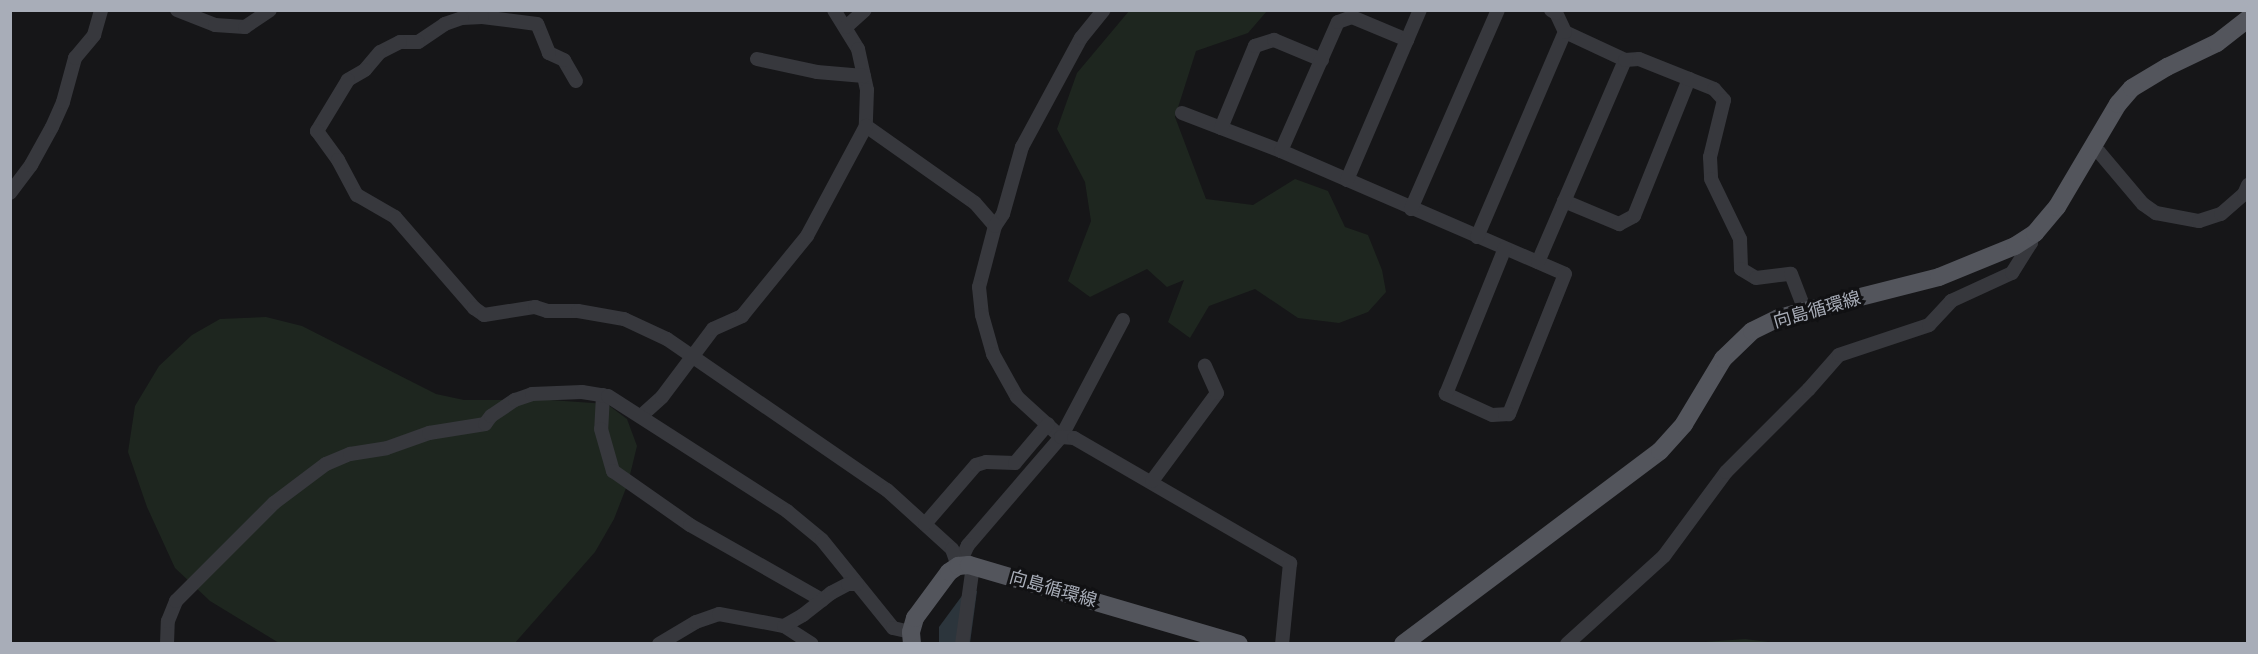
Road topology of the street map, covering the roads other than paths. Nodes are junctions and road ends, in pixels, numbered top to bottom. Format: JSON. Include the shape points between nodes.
{"nodes":[{"id":1,"x":101,"y":10,"type":"edge"},
{"id":2,"x":177,"y":10,"type":"edge"},
{"id":3,"x":270,"y":10,"type":"edge"},
{"id":4,"x":834,"y":10,"type":"edge"},
{"id":5,"x":865,"y":10,"type":"edge"},
{"id":6,"x":1104,"y":10,"type":"edge"},
{"id":7,"x":1420,"y":10,"type":"edge"},
{"id":8,"x":1498,"y":10,"type":"edge"},
{"id":9,"x":1551,"y":10,"type":"edge"},
{"id":10,"x":2247,"y":19,"type":"edge"},
{"id":11,"x":846,"y":27,"type":"junction"},
{"id":12,"x":1565,"y":33,"type":"junction"},
{"id":13,"x":1407,"y":40,"type":"junction"},
{"id":14,"x":757,"y":59,"type":"dead end"},
{"id":15,"x":1322,"y":60,"type":"junction"},
{"id":16,"x":1625,"y":60,"type":"junction"},
{"id":17,"x":864,"y":76,"type":"junction"},
{"id":18,"x":1689,"y":79,"type":"junction"},
{"id":19,"x":576,"y":81,"type":"dead end"},
{"id":20,"x":1182,"y":113,"type":"dead end"},
{"id":21,"x":866,"y":126,"type":"junction"},
{"id":22,"x":1221,"y":128,"type":"junction"},
{"id":23,"x":2093,"y":149,"type":"junction"},
{"id":24,"x":1281,"y":151,"type":"junction"},
{"id":25,"x":1347,"y":180,"type":"junction"},
{"id":26,"x":2247,"y":185,"type":"edge"},
{"id":27,"x":10,"y":193,"type":"edge"},
{"id":28,"x":1564,"y":201,"type":"junction"},
{"id":29,"x":1411,"y":209,"type":"junction"},
{"id":30,"x":995,"y":226,"type":"junction"},
{"id":31,"x":1478,"y":237,"type":"junction"},
{"id":32,"x":2027,"y":238,"type":"junction"},
{"id":33,"x":1506,"y":248,"type":"junction"},
{"id":34,"x":1538,"y":262,"type":"junction"},
{"id":35,"x":1805,"y":311,"type":"junction"},
{"id":36,"x":1123,"y":320,"type":"dead end"},
{"id":37,"x":693,"y":356,"type":"junction"},
{"id":38,"x":1205,"y":366,"type":"dead end"},
{"id":39,"x":603,"y":395,"type":"junction"},
{"id":40,"x":641,"y":416,"type":"junction"},
{"id":41,"x":1048,"y":424,"type":"junction"},
{"id":42,"x":1061,"y":437,"type":"junction"},
{"id":43,"x":1152,"y":482,"type":"junction"},
{"id":44,"x":925,"y":524,"type":"junction"},
{"id":45,"x":966,"y":566,"type":"junction"},
{"id":46,"x":857,"y":584,"type":"junction"},
{"id":47,"x":822,"y":600,"type":"junction"},
{"id":48,"x":784,"y":626,"type":"junction"},
{"id":49,"x":908,"y":635,"type":"edge"},
{"id":50,"x":167,"y":644,"type":"edge"},
{"id":51,"x":658,"y":644,"type":"edge"},
{"id":52,"x":812,"y":644,"type":"edge"},
{"id":53,"x":896,"y":644,"type":"edge"},
{"id":54,"x":962,"y":644,"type":"edge"},
{"id":55,"x":1239,"y":644,"type":"edge"},
{"id":56,"x":1282,"y":644,"type":"edge"},
{"id":57,"x":1403,"y":644,"type":"edge"},
{"id":58,"x":1567,"y":644,"type":"edge"}],
"edges":[{"from":1,"to":27,"type":"street","via":[[94,34],[75,58],[52,127]]},
{"from":2,"to":3,"type":"street","via":[[215,25],[245,27]]},
{"from":4,"to":11,"type":"street"},
{"from":5,"to":11,"type":"street"},
{"from":6,"to":30,"type":"street","via":[[1081,38],[1022,147],[1003,214]]},
{"from":7,"to":13,"type":"street"},
{"from":8,"to":29,"type":"street"},
{"from":9,"to":12,"type":"street"},
{"from":10,"to":23,"type":"main road","name":"向島循環線","via":[[2217,43],[2132,88],[2118,104]]},
{"from":11,"to":17,"type":"street","via":[[858,49]]},
{"from":12,"to":16,"type":"street"},
{"from":12,"to":31,"type":"street"},
{"from":13,"to":15,"type":"street","via":[[1352,18],[1338,22]]},
{"from":13,"to":25,"type":"street"},
{"from":14,"to":17,"type":"street","via":[[817,72]]},
{"from":15,"to":22,"type":"street","via":[[1274,40],[1255,46]]},
{"from":15,"to":24,"type":"street"},
{"from":16,"to":18,"type":"street","via":[[1639,59]]},
{"from":16,"to":28,"type":"street"},
{"from":17,"to":21,"type":"street"},
{"from":18,"to":28,"type":"street","via":[[1634,216],[1619,224]]},
{"from":18,"to":35,"type":"street","via":[[1714,89],[1724,100],[1710,158],[1711,180],[1740,238],[1741,269],[1756,278],[1791,274]]},
{"from":19,"to":37,"type":"street","via":[[564,60],[549,53],[537,24],[482,16],[462,18],[418,42],[400,42],[380,52],[365,70],[348,80],[317,131],[357,195],[394,217],[484,315],[536,307],[624,319]]},
{"from":20,"to":22,"type":"street"},
{"from":21,"to":30,"type":"street","via":[[975,203]]},
{"from":21,"to":37,"type":"street","via":[[807,236],[742,316],[713,330]]},
{"from":22,"to":24,"type":"street"},
{"from":23,"to":26,"type":"street","via":[[2156,213],[2199,221],[2210,218],[2221,214],[2244,194]]},
{"from":23,"to":32,"type":"main road","name":"向島循環線","via":[[2057,207]]},
{"from":24,"to":25,"type":"street"},
{"from":25,"to":29,"type":"street"},
{"from":28,"to":34,"type":"street"},
{"from":29,"to":31,"type":"street"},
{"from":30,"to":41,"type":"street","via":[[979,287],[982,315],[993,354],[1017,397]]},
{"from":31,"to":33,"type":"street"},
{"from":32,"to":35,"type":"main road","name":"向島循環線","via":[[1939,277]]},
{"from":32,"to":58,"type":"street","via":[[2031,243],[2012,273],[1951,301],[1929,325],[1839,355],[1726,472],[1664,555]]},
{"from":33,"to":34,"type":"street"},
{"from":33,"to":34,"type":"street","via":[[1446,394],[1492,415],[1509,414],[1565,274]]},
{"from":35,"to":57,"type":"main road","name":"向島循環線","via":[[1779,318],[1737,343],[1722,359],[1684,424],[1660,451]]},
{"from":36,"to":42,"type":"street"},
{"from":37,"to":40,"type":"street","via":[[662,397]]},
{"from":37,"to":44,"type":"street","via":[[887,490]]},
{"from":38,"to":43,"type":"street","via":[[1217,393]]},
{"from":39,"to":40,"type":"street"},
{"from":39,"to":47,"type":"street","via":[[601,429],[613,471],[690,525]]},
{"from":39,"to":50,"type":"street","via":[[532,394],[515,400],[485,424],[429,433],[326,464],[274,503],[176,601],[168,621]]},
{"from":40,"to":46,"type":"street","via":[[787,511],[822,540]]},
{"from":41,"to":42,"type":"street"},
{"from":41,"to":44,"type":"street","via":[[1015,463],[976,465]]},
{"from":42,"to":43,"type":"street","via":[[1074,438]]},
{"from":42,"to":45,"type":"street","via":[[968,545]]},
{"from":43,"to":56,"type":"street","via":[[1290,563]]},
{"from":44,"to":45,"type":"street"},
{"from":45,"to":49,"type":"main road","via":[[949,572],[915,618]]},
{"from":45,"to":54,"type":"street"},
{"from":45,"to":55,"type":"main road","name":"向島循環線"},
{"from":46,"to":47,"type":"street","via":[[848,584]]},
{"from":46,"to":49,"type":"street","via":[[893,628]]},
{"from":47,"to":48,"type":"street"},
{"from":48,"to":51,"type":"street","via":[[719,614]]},
{"from":48,"to":52,"type":"street"},
{"from":49,"to":53,"type":"street"}]}
